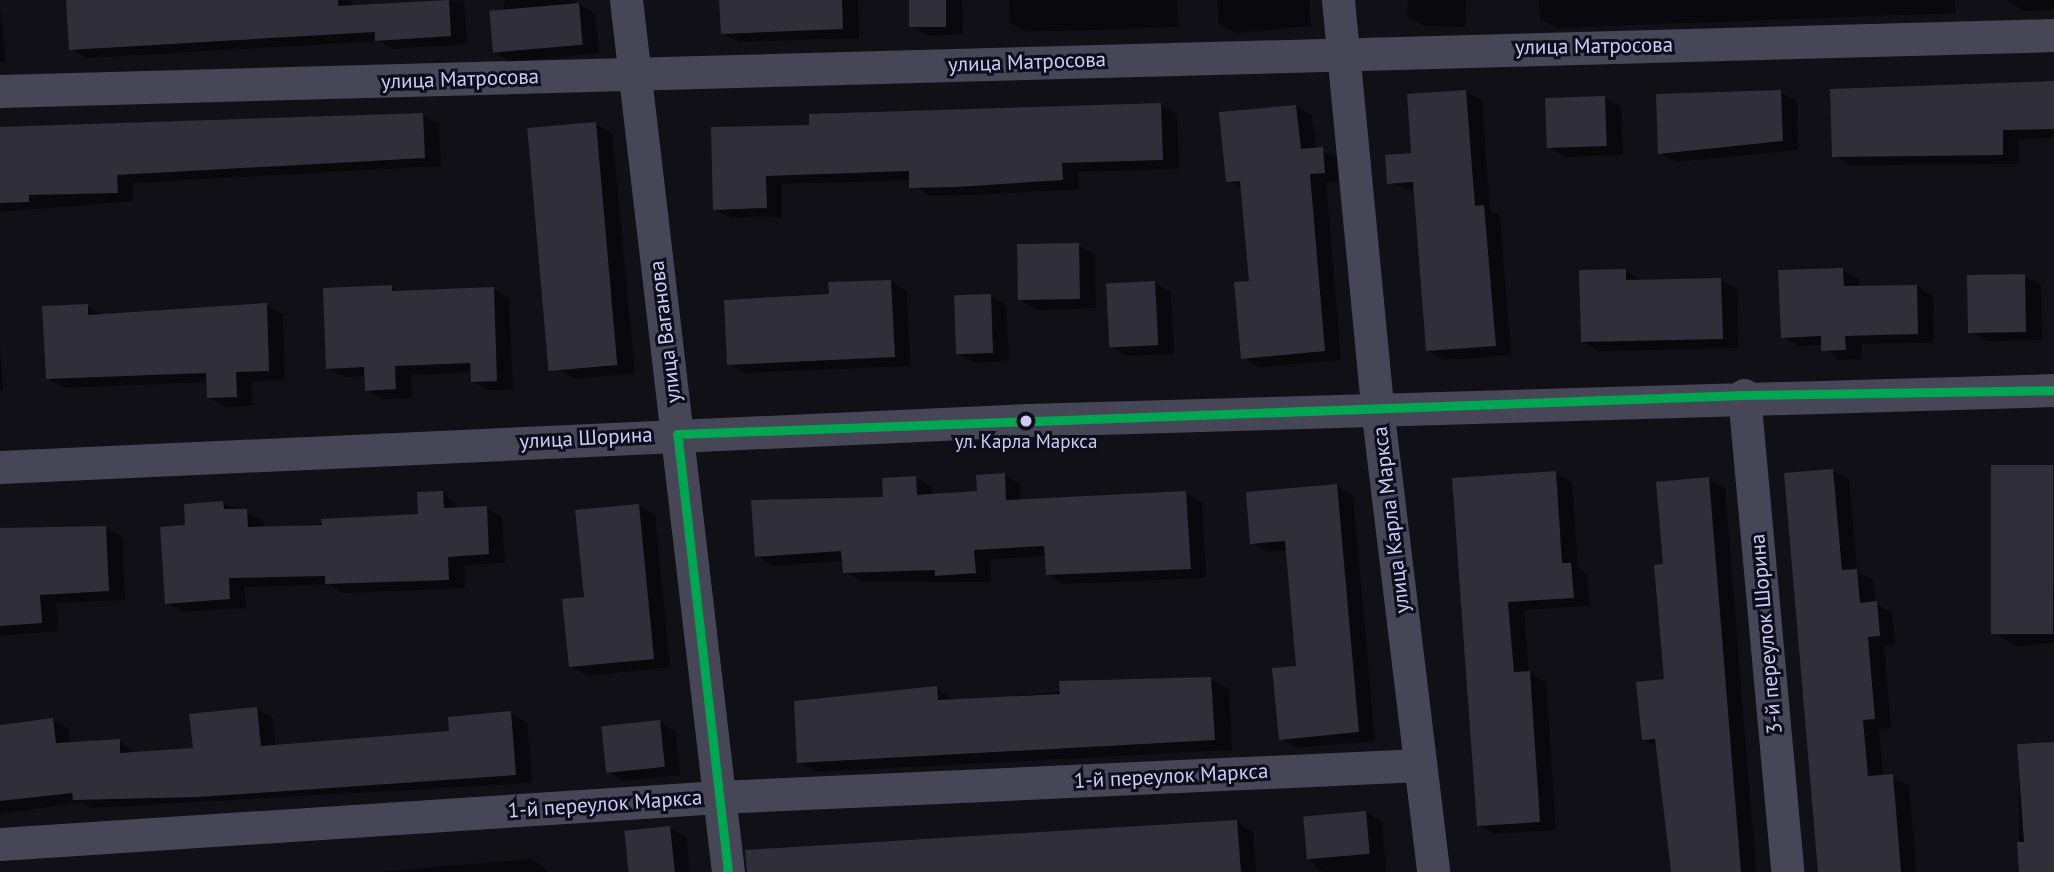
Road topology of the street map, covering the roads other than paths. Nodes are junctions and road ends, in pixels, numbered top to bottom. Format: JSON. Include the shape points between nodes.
{"nodes":[{"id":1,"x":626,"y":0,"type":"edge"},
{"id":2,"x":1338,"y":0,"type":"edge"},
{"id":3,"x":2054,"y":35,"type":"edge"},
{"id":4,"x":1343,"y":52,"type":"junction"},
{"id":5,"x":635,"y":74,"type":"junction"},
{"id":6,"x":0,"y":91,"type":"edge"},
{"id":7,"x":2054,"y":390,"type":"edge"},
{"id":8,"x":1744,"y":395,"type":"junction"},
{"id":9,"x":1377,"y":407,"type":"junction"},
{"id":10,"x":677,"y":434,"type":"junction"},
{"id":11,"x":0,"y":467,"type":"edge"},
{"id":12,"x":1420,"y":765,"type":"junction"},
{"id":13,"x":719,"y":797,"type":"junction"},
{"id":14,"x":0,"y":844,"type":"edge"},
{"id":15,"x":728,"y":872,"type":"edge"},
{"id":16,"x":1433,"y":872,"type":"edge"},
{"id":17,"x":1787,"y":872,"type":"edge"}],
"edges":[{"from":1,"to":5,"type":"street","name":"улица Ваганова"},
{"from":2,"to":4,"type":"street","name":"улица Карла Маркса"},
{"from":3,"to":4,"type":"street","name":"улица Матросова"},
{"from":4,"to":5,"type":"street","name":"улица Матросова"},
{"from":4,"to":9,"type":"street","name":"улица Карла Маркса"},
{"from":5,"to":6,"type":"street","name":"улица Матросова"},
{"from":5,"to":10,"type":"street","name":"улица Ваганова"},
{"from":7,"to":8,"type":"street","name":"улица Шорина"},
{"from":8,"to":9,"type":"street","name":"улица Шорина"},
{"from":8,"to":17,"type":"street","name":"3-й переулок Шорина"},
{"from":9,"to":10,"type":"street","name":"улица Шорина"},
{"from":9,"to":12,"type":"street","name":"улица Карла Маркса"},
{"from":10,"to":11,"type":"street","name":"улица Шорина"},
{"from":10,"to":13,"type":"street","name":"улица Ваганова"},
{"from":12,"to":13,"type":"street","name":"1-й переулок Маркса"},
{"from":12,"to":16,"type":"street","name":"улица Карла Маркса"},
{"from":13,"to":14,"type":"street","name":"1-й переулок Маркса"},
{"from":13,"to":15,"type":"street","name":"улица Ваганова"}]}
